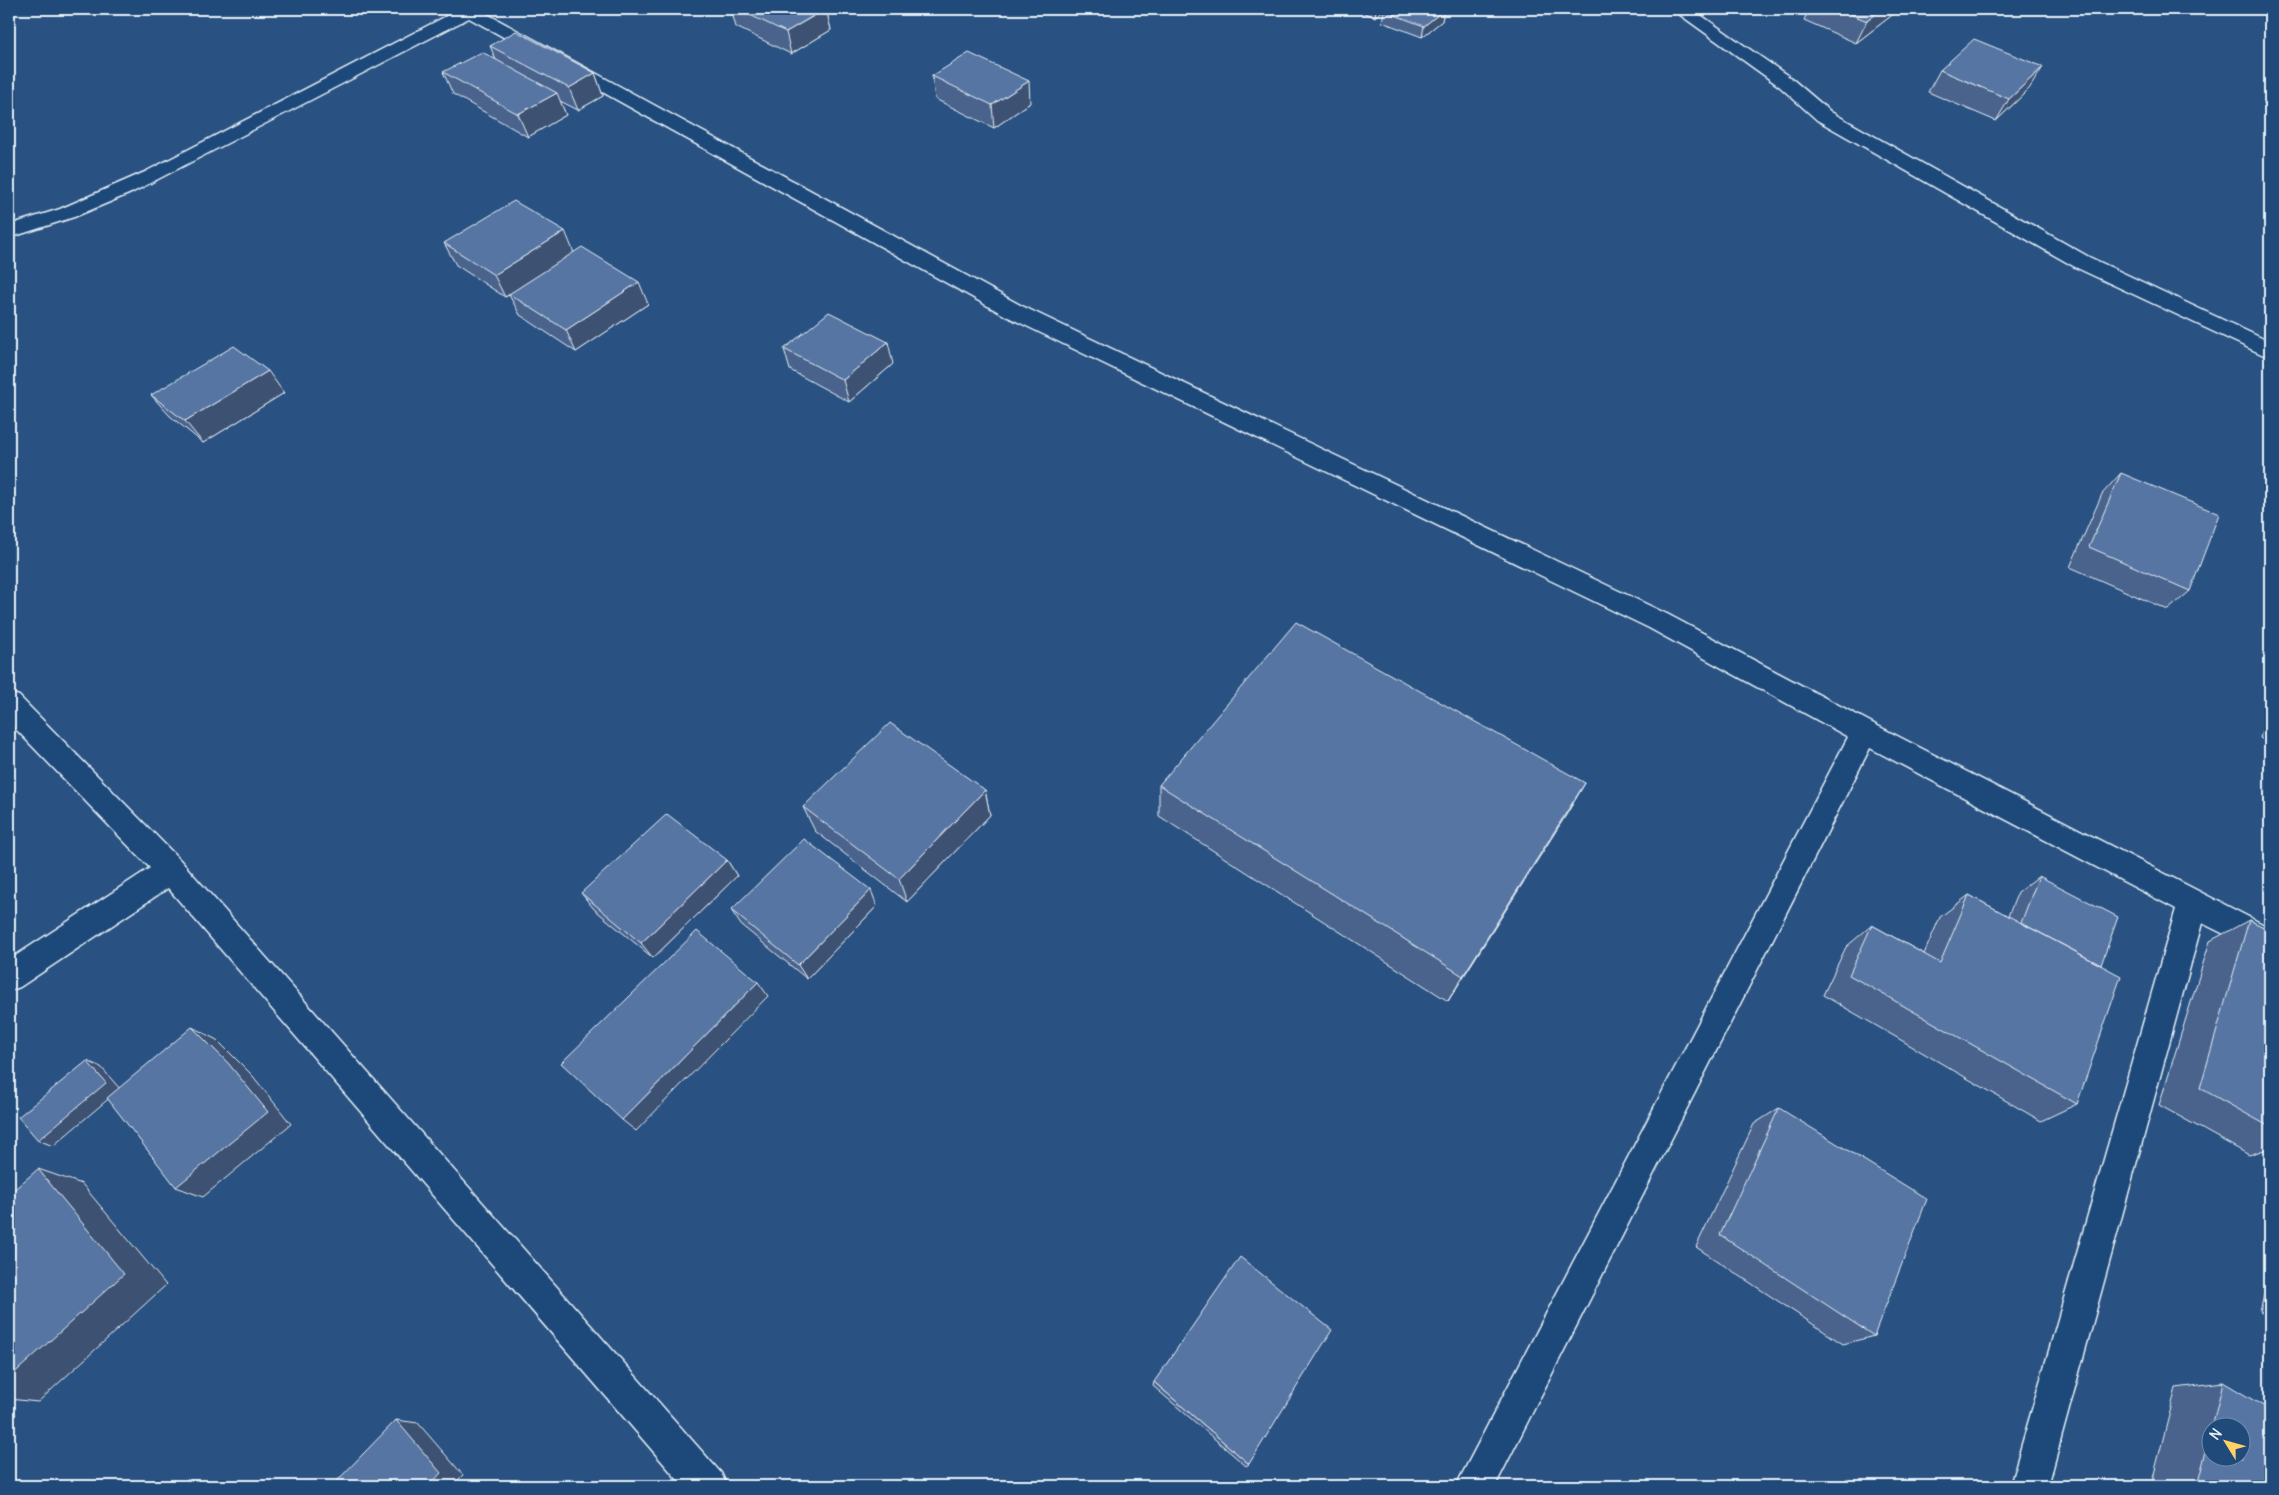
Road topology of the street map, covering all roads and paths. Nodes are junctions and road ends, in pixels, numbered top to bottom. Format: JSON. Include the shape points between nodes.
{"nodes":[{"id":1,"x":1680,"y":9,"type":"edge"},
{"id":2,"x":9,"y":232,"type":"edge"},
{"id":3,"x":2270,"y":351,"type":"edge"},
{"id":4,"x":9,"y":704,"type":"edge"},
{"id":5,"x":1864,"y":732,"type":"junction"},
{"id":6,"x":171,"y":870,"type":"junction"},
{"id":7,"x":2193,"y":903,"type":"junction"},
{"id":8,"x":2270,"y":943,"type":"edge"},
{"id":9,"x":9,"y":976,"type":"edge"},
{"id":10,"x":708,"y":1486,"type":"edge"},
{"id":11,"x":1475,"y":1486,"type":"edge"},
{"id":12,"x":2029,"y":1486,"type":"edge"}],
"edges":[{"from":1,"to":3,"type":"street","via":[[1785,82],[1824,116],[2082,262]]},
{"from":2,"to":5,"type":"street","via":[[77,210],[125,188],[469,11],[1014,311],[1658,621]]},
{"from":4,"to":6,"type":"street"},
{"from":5,"to":7,"type":"street"},
{"from":5,"to":11,"type":"street"},
{"from":6,"to":9,"type":"street"},
{"from":6,"to":10,"type":"street"},
{"from":7,"to":8,"type":"street"},
{"from":7,"to":12,"type":"street"}]}
